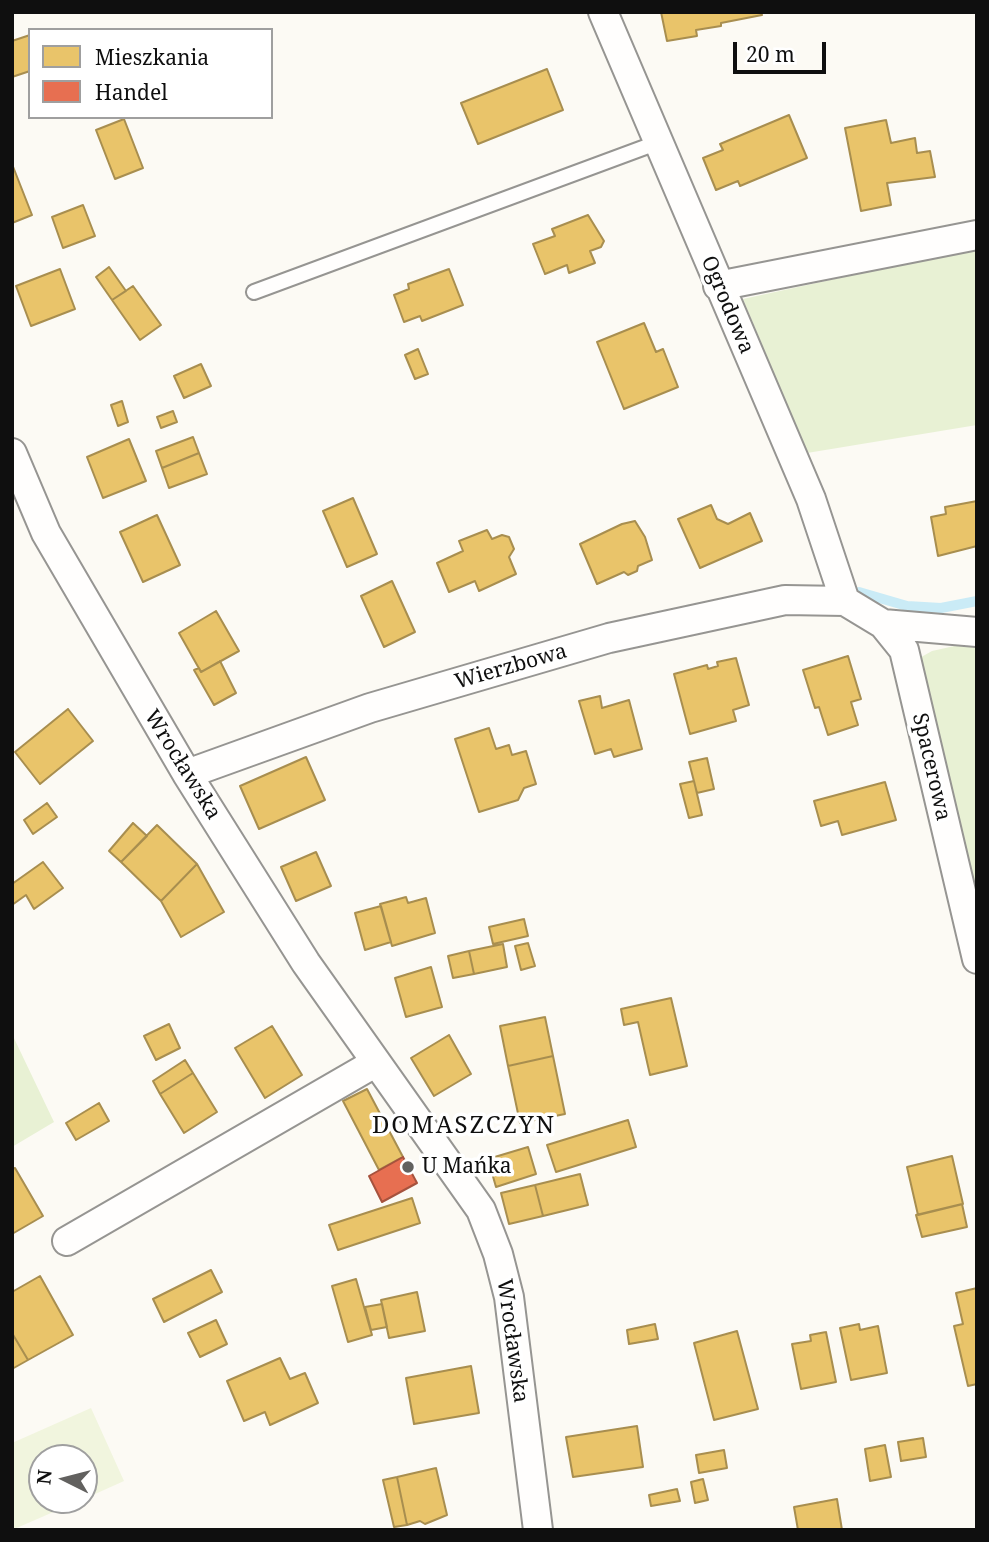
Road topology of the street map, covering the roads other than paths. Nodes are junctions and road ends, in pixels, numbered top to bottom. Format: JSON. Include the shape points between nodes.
{"nodes":[{"id":1,"x":603,"y":12,"type":"edge"},
{"id":2,"x":659,"y":142,"type":"junction"},
{"id":3,"x":977,"y":235,"type":"edge"},
{"id":4,"x":718,"y":286,"type":"junction"},
{"id":5,"x":254,"y":292,"type":"dead end"},
{"id":6,"x":12,"y":453,"type":"edge"},
{"id":7,"x":845,"y":601,"type":"junction"},
{"id":8,"x":883,"y":624,"type":"junction"},
{"id":9,"x":977,"y":632,"type":"edge"},
{"id":10,"x":187,"y":774,"type":"junction"},
{"id":11,"x":977,"y":959,"type":"edge"},
{"id":12,"x":375,"y":1063,"type":"junction"},
{"id":13,"x":66,"y":1241,"type":"dead end"},
{"id":14,"x":538,"y":1530,"type":"edge"}],
"edges":[{"from":1,"to":2,"type":"street","name":"Ogrodowa"},
{"from":2,"to":4,"type":"street","name":"Ogrodowa"},
{"from":2,"to":5,"type":"lane"},
{"from":3,"to":4,"type":"street"},
{"from":4,"to":7,"type":"street","name":"Ogrodowa","via":[[811,499]]},
{"from":6,"to":10,"type":"street","name":"Wrocławska","via":[[46,533]]},
{"from":7,"to":8,"type":"street","name":"Spacerowa"},
{"from":7,"to":10,"type":"street","name":"Wierzbowa","via":[[785,600],[609,638],[370,708]]},
{"from":8,"to":9,"type":"street"},
{"from":8,"to":11,"type":"street","name":"Spacerowa","via":[[904,650]]},
{"from":10,"to":12,"type":"street","name":"Wrocławska"},
{"from":12,"to":13,"type":"street"},
{"from":12,"to":14,"type":"street","name":"Wrocławska","via":[[481,1210],[498,1254],[509,1297]]}]}
